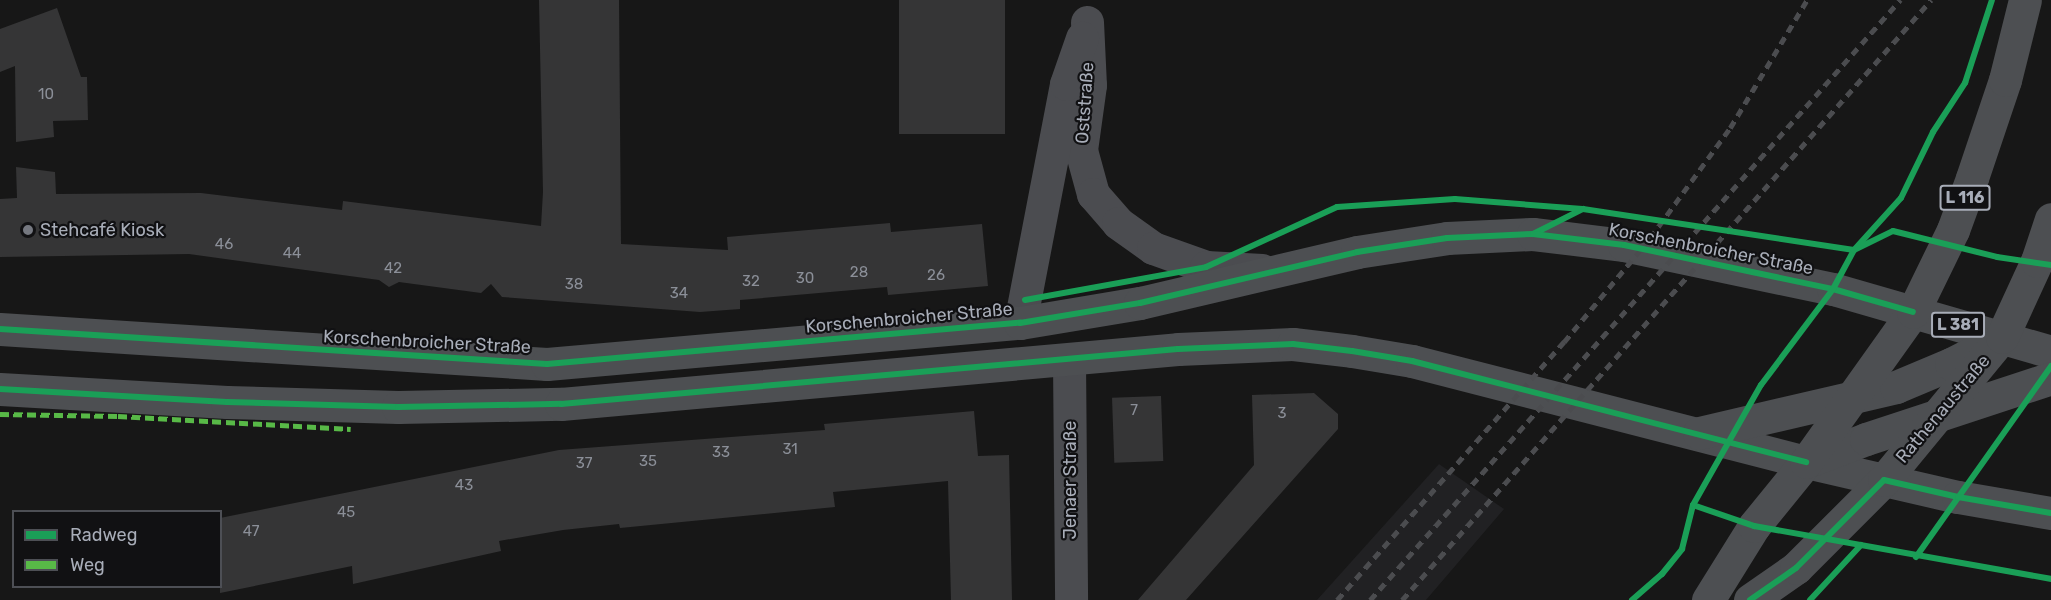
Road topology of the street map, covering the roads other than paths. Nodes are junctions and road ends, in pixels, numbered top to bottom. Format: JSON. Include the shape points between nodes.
{"nodes":[{"id":1,"x":2025,"y":0,"type":"edge"},
{"id":2,"x":1089,"y":11,"type":"edge"},
{"id":3,"x":2051,"y":219,"type":"edge"},
{"id":4,"x":1273,"y":271,"type":"junction"},
{"id":5,"x":1913,"y":312,"type":"junction"},
{"id":6,"x":1020,"y":323,"type":"junction"},
{"id":7,"x":0,"y":329,"type":"edge"},
{"id":8,"x":2002,"y":337,"type":"junction"},
{"id":9,"x":2051,"y":352,"type":"edge"},
{"id":10,"x":1069,"y":360,"type":"junction"},
{"id":11,"x":2051,"y":378,"type":"edge"},
{"id":12,"x":0,"y":390,"type":"edge"},
{"id":13,"x":1855,"y":396,"type":"junction"},
{"id":14,"x":1938,"y":416,"type":"junction"},
{"id":15,"x":1696,"y":434,"type":"junction"},
{"id":16,"x":1806,"y":462,"type":"junction"},
{"id":17,"x":1884,"y":480,"type":"junction"},
{"id":18,"x":2051,"y":513,"type":"edge"},
{"id":19,"x":1071,"y":600,"type":"edge"},
{"id":20,"x":1708,"y":600,"type":"edge"},
{"id":21,"x":1750,"y":600,"type":"edge"}],
"edges":[{"from":1,"to":5,"type":"main road","number":"L 116","via":[[2005,80],[1972,178],[1953,230]]},
{"from":2,"to":4,"type":"street","name":"Oststraße","via":[[1090,85],[1081,150],[1093,194],[1118,223],[1153,248],[1206,267]]},
{"from":2,"to":6,"type":"street","name":"Oststraße","via":[[1066,84]]},
{"from":3,"to":8,"type":"main road","name":"Rathenaustraße","via":[[2037,261]]},
{"from":4,"to":5,"type":"main road","name":"Korschenbroicher Straße","number":"L 381","via":[[1357,252],[1447,238],[1533,234],[1624,245],[1833,289]]},
{"from":4,"to":6,"type":"main road","name":"Korschenbroicher Straße","number":"L 381","via":[[1140,303]]},
{"from":5,"to":8,"type":"main road","name":"Korschenbroicher Straße","number":"L 381"},
{"from":5,"to":13,"type":"main road","number":"L 116"},
{"from":6,"to":7,"type":"main road","name":"Korschenbroicher Straße","number":"L 381","via":[[547,364]]},
{"from":8,"to":9,"type":"main road","number":"L 381"},
{"from":8,"to":13,"type":"main road","via":[[1896,387]]},
{"from":8,"to":14,"type":"main road","name":"Rathenaustraße"},
{"from":10,"to":12,"type":"main road","via":[[561,404],[398,407]]},
{"from":10,"to":15,"type":"main road","via":[[1178,349],[1293,344],[1412,362]]},
{"from":10,"to":19,"type":"street","name":"Jenaer Straße"},
{"from":11,"to":14,"type":"main road"},
{"from":13,"to":15,"type":"main road"},
{"from":13,"to":16,"type":"main road","number":"L 116"},
{"from":14,"to":16,"type":"main road"},
{"from":14,"to":17,"type":"main road","name":"Rathenaustraße"},
{"from":15,"to":16,"type":"main road"},
{"from":16,"to":17,"type":"main road"},
{"from":16,"to":20,"type":"main road","number":"L 116","via":[[1754,526]]},
{"from":17,"to":18,"type":"main road"},
{"from":17,"to":21,"type":"main road","name":"Rathenaustraße","via":[[1796,568]]}]}
